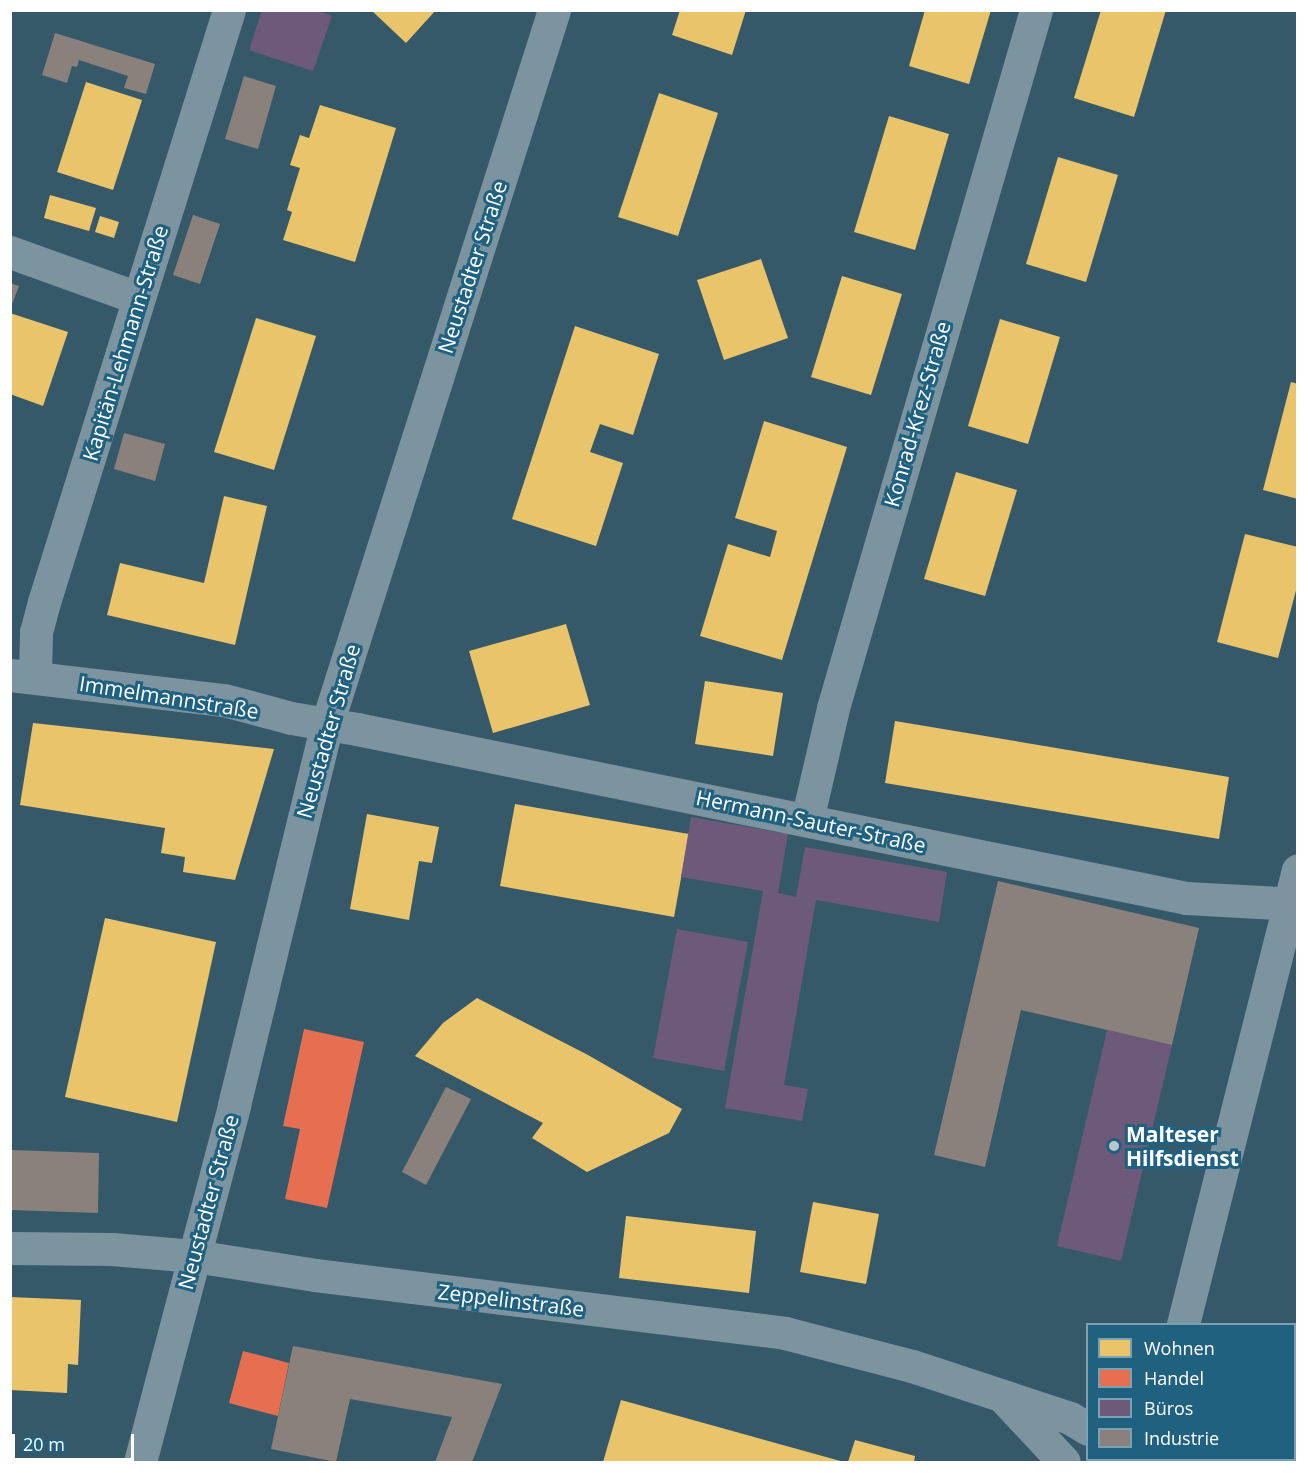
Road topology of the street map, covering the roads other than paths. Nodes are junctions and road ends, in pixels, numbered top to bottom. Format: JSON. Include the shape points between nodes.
{"nodes":[{"id":1,"x":229,"y":10,"type":"edge"},
{"id":2,"x":554,"y":10,"type":"edge"},
{"id":3,"x":1036,"y":10,"type":"edge"},
{"id":4,"x":10,"y":252,"type":"edge"},
{"id":5,"x":138,"y":298,"type":"junction"},
{"id":6,"x":23,"y":676,"type":"edge"},
{"id":7,"x":327,"y":724,"type":"junction"},
{"id":8,"x":807,"y":820,"type":"junction"},
{"id":9,"x":1298,"y":870,"type":"edge"},
{"id":10,"x":1293,"y":904,"type":"edge"},
{"id":11,"x":10,"y":1248,"type":"edge"},
{"id":12,"x":194,"y":1256,"type":"junction"},
{"id":13,"x":1183,"y":1323,"type":"edge"},
{"id":14,"x":1004,"y":1398,"type":"junction"},
{"id":15,"x":1086,"y":1428,"type":"edge"},
{"id":16,"x":140,"y":1462,"type":"edge"},
{"id":17,"x":1064,"y":1462,"type":"edge"}],
"edges":[{"from":1,"to":5,"type":"street","name":"Kapitän-Lehmann-Straße"},
{"from":2,"to":7,"type":"street","name":"Neustadter Straße"},
{"from":3,"to":8,"type":"street","name":"Konrad-Krez-Straße","via":[[833,708]]},
{"from":4,"to":5,"type":"street"},
{"from":5,"to":6,"type":"street","name":"Kapitän-Lehmann-Straße"},
{"from":6,"to":7,"type":"street","name":"Immelmannstraße","via":[[203,697]]},
{"from":7,"to":8,"type":"street","name":"Hermann-Sauter-Straße"},
{"from":7,"to":12,"type":"street","name":"Neustadter Straße"},
{"from":8,"to":10,"type":"street","name":"Hermann-Sauter-Straße","via":[[1185,898]]},
{"from":9,"to":10,"type":"street"},
{"from":10,"to":13,"type":"street"},
{"from":11,"to":12,"type":"street","name":"Zeppelinstraße"},
{"from":12,"to":14,"type":"street","name":"Zeppelinstraße","via":[[315,1275],[785,1333],[912,1366]]},
{"from":12,"to":16,"type":"street","name":"Neustadter Straße"},
{"from":14,"to":15,"type":"street","name":"Zeppelinstraße","via":[[1070,1418]]},
{"from":14,"to":17,"type":"street","name":"Zeppelinstraße"}]}
